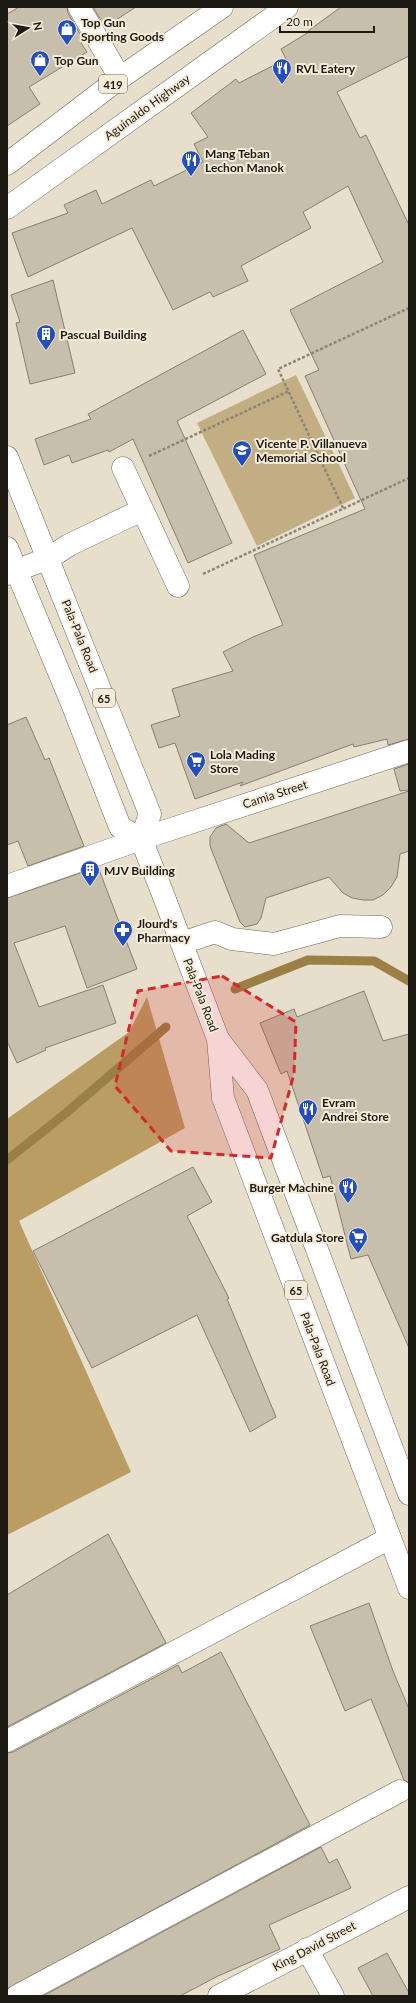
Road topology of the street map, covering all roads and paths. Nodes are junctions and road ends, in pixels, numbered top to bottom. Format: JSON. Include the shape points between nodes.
{"nodes":[{"id":1,"x":79,"y":7,"type":"edge"},
{"id":2,"x":222,"y":7,"type":"edge"},
{"id":3,"x":287,"y":7,"type":"edge"},
{"id":4,"x":120,"y":78,"type":"junction"},
{"id":5,"x":7,"y":164,"type":"edge"},
{"id":6,"x":7,"y":208,"type":"edge"},
{"id":7,"x":409,"y":308,"type":"edge"},
{"id":8,"x":289,"y":390,"type":"junction"},
{"id":9,"x":7,"y":457,"type":"edge"},
{"id":10,"x":123,"y":468,"type":"joint"},
{"id":11,"x":409,"y":478,"type":"edge"},
{"id":12,"x":343,"y":508,"type":"junction"},
{"id":13,"x":142,"y":510,"type":"junction"},
{"id":14,"x":7,"y":548,"type":"edge"},
{"id":15,"x":49,"y":558,"type":"junction"},
{"id":16,"x":12,"y":572,"type":"edge"},
{"id":17,"x":178,"y":586,"type":"joint"},
{"id":18,"x":409,"y":750,"type":"edge"},
{"id":19,"x":141,"y":839,"type":"junction"},
{"id":20,"x":7,"y":886,"type":"edge"},
{"id":21,"x":381,"y":927,"type":"dead end"},
{"id":22,"x":182,"y":943,"type":"junction"},
{"id":23,"x":218,"y":1038,"type":"junction"},
{"id":24,"x":409,"y":1494,"type":"edge"},
{"id":25,"x":390,"y":1538,"type":"junction"},
{"id":26,"x":409,"y":1588,"type":"edge"},
{"id":27,"x":7,"y":1741,"type":"edge"},
{"id":28,"x":400,"y":1791,"type":"dead end"},
{"id":29,"x":409,"y":1897,"type":"edge"},
{"id":30,"x":307,"y":1950,"type":"junction"},
{"id":31,"x":17,"y":1996,"type":"edge"},
{"id":32,"x":219,"y":1996,"type":"edge"},
{"id":33,"x":333,"y":1996,"type":"edge"}],
"edges":[{"from":1,"to":4,"type":"main road"},
{"from":2,"to":4,"type":"main road","number":"419"},
{"from":3,"to":6,"type":"main road","name":"Aguinaldo Highway"},
{"from":4,"to":5,"type":"main road","number":"419"},
{"from":7,"to":8,"type":"path","via":[[278,369]]},
{"from":8,"to":10,"type":"path"},
{"from":8,"to":12,"type":"path"},
{"from":9,"to":15,"type":"main road","name":"Pala-Pala Road","number":"65"},
{"from":10,"to":13,"type":"main road"},
{"from":11,"to":12,"type":"path"},
{"from":12,"to":17,"type":"path"},
{"from":13,"to":15,"type":"main road","via":[[69,545]]},
{"from":13,"to":17,"type":"main road"},
{"from":14,"to":16,"type":"main road"},
{"from":15,"to":16,"type":"main road"},
{"from":15,"to":19,"type":"main road","name":"Pala-Pala Road","number":"65","via":[[150,814]]},
{"from":16,"to":19,"type":"main road","via":[[120,827]]},
{"from":18,"to":19,"type":"main road","name":"Camia Street"},
{"from":19,"to":20,"type":"main road","name":"Camia Street"},
{"from":19,"to":22,"type":"main road","name":"Pala-Pala Road","number":"65"},
{"from":21,"to":22,"type":"main road","via":[[340,926],[274,944],[232,939],[215,932]]},
{"from":22,"to":23,"type":"main road","name":"Pala-Pala Road","number":"65"},
{"from":23,"to":24,"type":"main road","name":"Pala-Pala Road","number":"65","via":[[257,1090]]},
{"from":23,"to":25,"type":"main road","name":"Pala-Pala Road","number":"65","via":[[223,1098]]},
{"from":25,"to":26,"type":"main road","name":"Pala-Pala Road","number":"65"},
{"from":25,"to":27,"type":"main road"},
{"from":28,"to":31,"type":"main road"},
{"from":29,"to":30,"type":"main road","name":"King David Street"},
{"from":30,"to":32,"type":"main road","name":"King David Street"},
{"from":30,"to":33,"type":"main road"}]}
